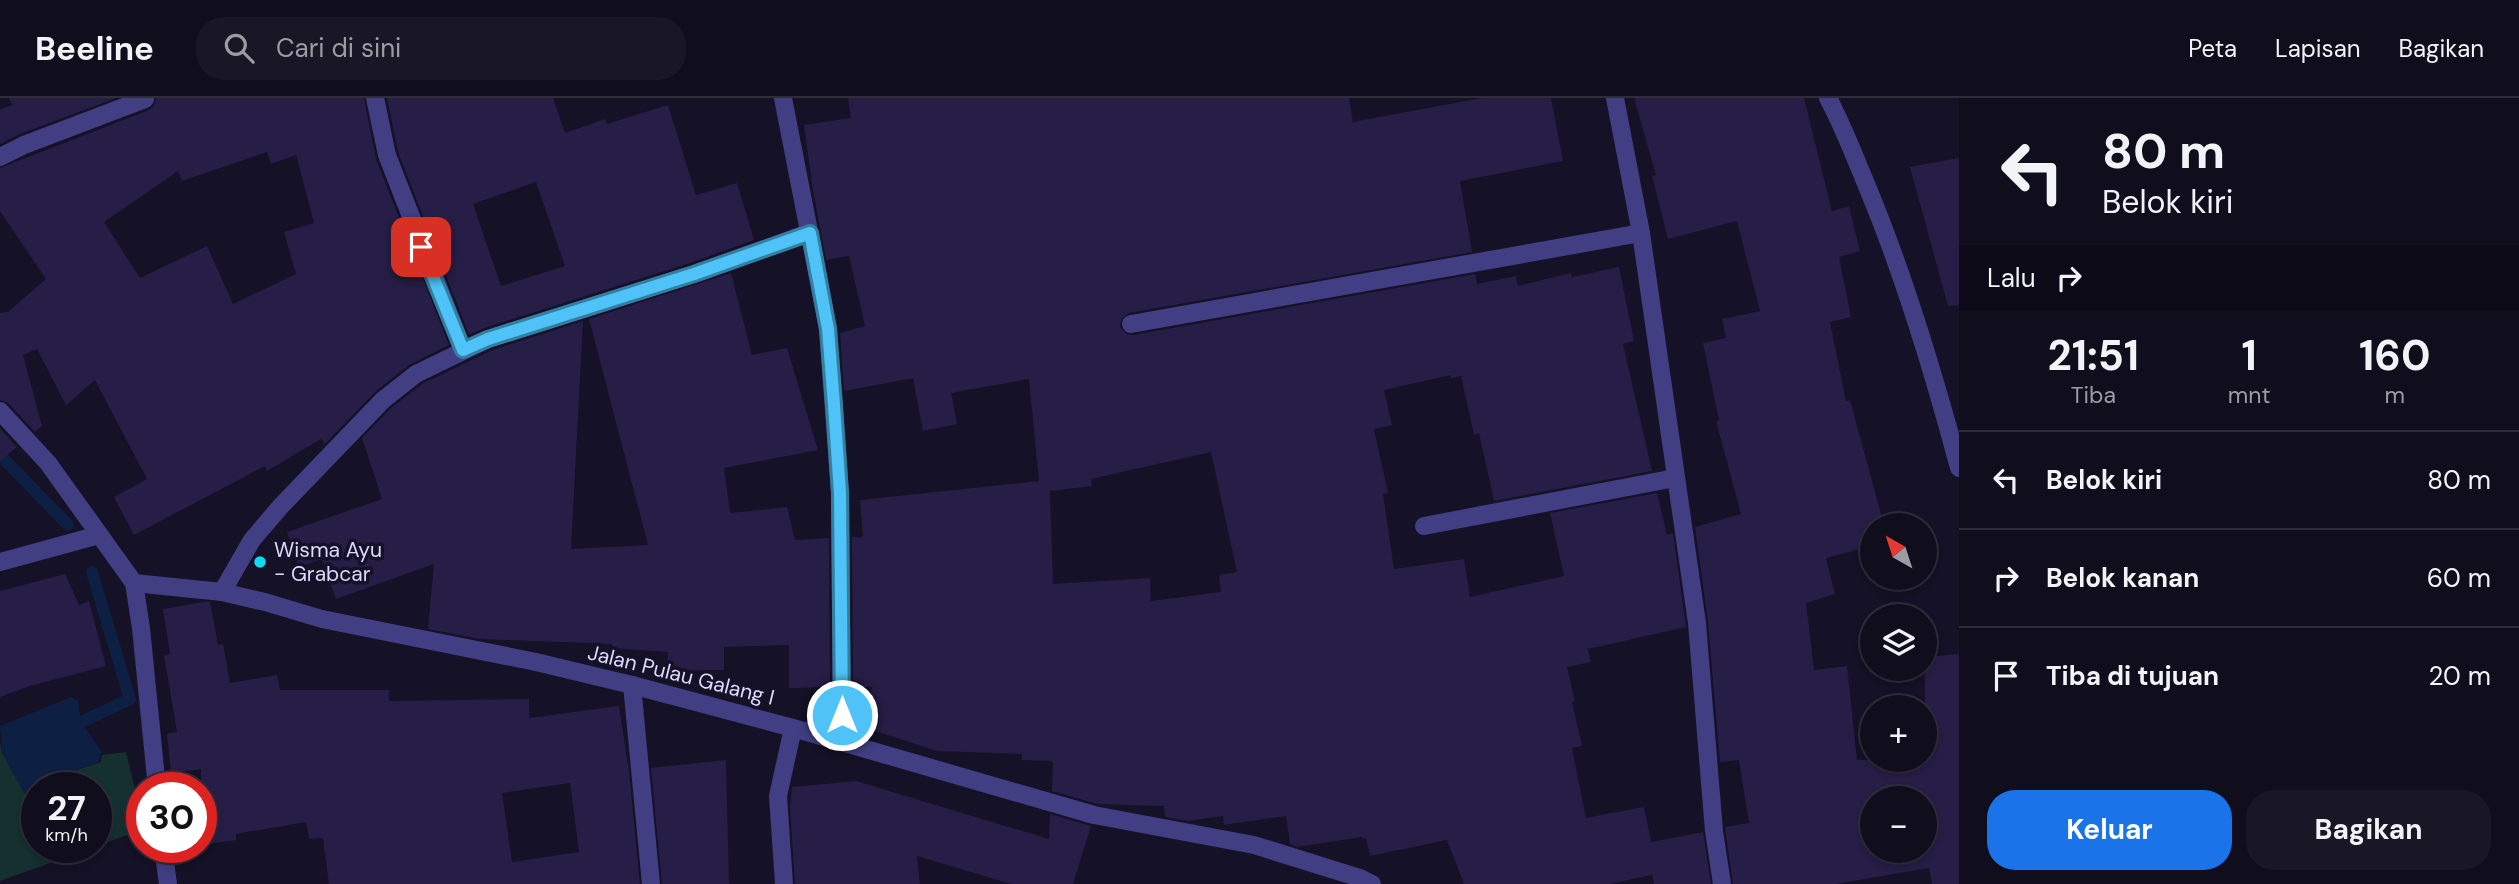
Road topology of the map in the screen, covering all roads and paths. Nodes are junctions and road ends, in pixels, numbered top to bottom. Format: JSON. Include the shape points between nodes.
{"nodes":[{"id":1,"x":375,"y":98,"type":"edge"},
{"id":2,"x":783,"y":98,"type":"edge"},
{"id":3,"x":1615,"y":98,"type":"edge"},
{"id":4,"x":1828,"y":98,"type":"edge"},
{"id":5,"x":145,"y":99,"type":"edge"},
{"id":6,"x":0,"y":157,"type":"edge"},
{"id":7,"x":810,"y":233,"type":"junction"},
{"id":8,"x":1641,"y":233,"type":"junction"},
{"id":9,"x":1130,"y":324,"type":"dead end"},
{"id":10,"x":463,"y":350,"type":"junction"},
{"id":11,"x":0,"y":411,"type":"edge"},
{"id":12,"x":1959,"y":468,"type":"edge"},
{"id":13,"x":1675,"y":478,"type":"junction"},
{"id":14,"x":1424,"y":526,"type":"dead end"},
{"id":15,"x":99,"y":535,"type":"junction"},
{"id":16,"x":0,"y":562,"type":"edge"},
{"id":17,"x":134,"y":583,"type":"junction"},
{"id":18,"x":222,"y":592,"type":"junction"},
{"id":19,"x":632,"y":685,"type":"junction"},
{"id":20,"x":793,"y":727,"type":"junction"},
{"id":21,"x":842,"y":742,"type":"junction"},
{"id":22,"x":155,"y":772,"type":"edge"},
{"id":23,"x":165,"y":863,"type":"edge"},
{"id":24,"x":168,"y":884,"type":"edge"},
{"id":25,"x":651,"y":884,"type":"edge"},
{"id":26,"x":784,"y":884,"type":"edge"},
{"id":27,"x":1372,"y":884,"type":"edge"},
{"id":28,"x":1722,"y":884,"type":"edge"}],
"edges":[{"from":1,"to":10,"type":"street","via":[[387,155]]},
{"from":2,"to":7,"type":"street"},
{"from":3,"to":8,"type":"street"},
{"from":4,"to":12,"type":"street","via":[[1895,253]]},
{"from":5,"to":6,"type":"street"},
{"from":7,"to":10,"type":"street"},
{"from":7,"to":21,"type":"street","via":[[828,329],[836,430]]},
{"from":8,"to":9,"type":"street"},
{"from":8,"to":13,"type":"street"},
{"from":10,"to":18,"type":"street","via":[[416,374],[383,400],[252,540]]},
{"from":11,"to":15,"type":"street","via":[[48,463]]},
{"from":13,"to":14,"type":"street"},
{"from":13,"to":28,"type":"street","via":[[1697,622]]},
{"from":15,"to":16,"type":"street"},
{"from":15,"to":17,"type":"street"},
{"from":17,"to":18,"type":"street","name":"Jalan Pulau Galang I"},
{"from":17,"to":22,"type":"street"},
{"from":18,"to":19,"type":"street","name":"Jalan Pulau Galang I","via":[[322,619]]},
{"from":19,"to":20,"type":"street","name":"Jalan Pulau Galang I"},
{"from":19,"to":25,"type":"street"},
{"from":20,"to":21,"type":"street","name":"Jalan Pulau Galang I"},
{"from":20,"to":26,"type":"street","via":[[778,796]]},
{"from":21,"to":27,"type":"street","name":"Jalan Pulau Galang I","via":[[1094,815],[1254,845]]},
{"from":23,"to":24,"type":"street"}]}
